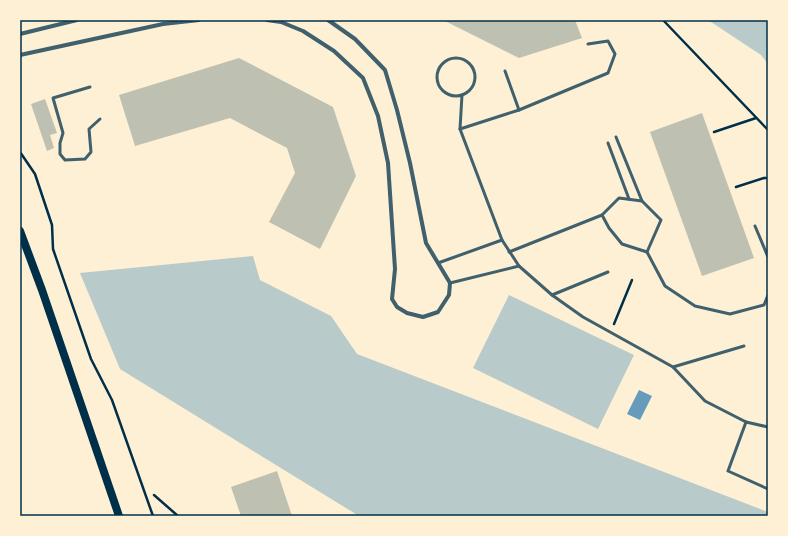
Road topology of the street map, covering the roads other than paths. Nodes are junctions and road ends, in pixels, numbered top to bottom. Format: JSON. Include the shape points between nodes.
{"nodes":[{"id":1,"x":77,"y":20,"type":"edge"},
{"id":2,"x":199,"y":20,"type":"edge"},
{"id":3,"x":267,"y":20,"type":"edge"},
{"id":4,"x":328,"y":20,"type":"edge"},
{"id":5,"x":163,"y":22,"type":"edge"},
{"id":6,"x":20,"y":34,"type":"edge"},
{"id":7,"x":588,"y":44,"type":"dead end"},
{"id":8,"x":20,"y":55,"type":"edge"},
{"id":9,"x":505,"y":71,"type":"dead end"},
{"id":10,"x":90,"y":87,"type":"dead end"},
{"id":11,"x":462,"y":96,"type":"junction"},
{"id":12,"x":519,"y":110,"type":"junction"},
{"id":13,"x":100,"y":119,"type":"dead end"},
{"id":14,"x":460,"y":129,"type":"junction"},
{"id":15,"x":616,"y":137,"type":"dead end"},
{"id":16,"x":608,"y":143,"type":"dead end"},
{"id":17,"x":629,"y":199,"type":"junction"},
{"id":18,"x":642,"y":202,"type":"junction"},
{"id":19,"x":602,"y":215,"type":"junction"},
{"id":20,"x":755,"y":226,"type":"dead end"},
{"id":21,"x":20,"y":231,"type":"edge"},
{"id":22,"x":502,"y":240,"type":"junction"},
{"id":23,"x":509,"y":252,"type":"junction"},
{"id":24,"x":647,"y":252,"type":"junction"},
{"id":25,"x":768,"y":256,"type":"edge"},
{"id":26,"x":438,"y":263,"type":"junction"},
{"id":27,"x":519,"y":266,"type":"junction"},
{"id":28,"x":608,"y":272,"type":"dead end"},
{"id":29,"x":450,"y":283,"type":"junction"},
{"id":30,"x":552,"y":295,"type":"junction"},
{"id":31,"x":768,"y":295,"type":"edge"},
{"id":32,"x":744,"y":346,"type":"dead end"},
{"id":33,"x":673,"y":367,"type":"junction"},
{"id":34,"x":746,"y":422,"type":"junction"},
{"id":35,"x":768,"y":427,"type":"edge"},
{"id":36,"x":768,"y":489,"type":"edge"},
{"id":37,"x":119,"y":516,"type":"edge"}],
"edges":[{"from":1,"to":6,"type":"street"},
{"from":2,"to":5,"type":"street"},
{"from":3,"to":29,"type":"street","via":[[281,22],[303,31],[334,52],[363,78],[378,116],[388,163],[395,270],[392,299],[397,307],[407,314],[423,317],[438,312],[449,294]]},
{"from":4,"to":26,"type":"street","via":[[355,39],[385,70],[410,163],[426,243]]},
{"from":5,"to":8,"type":"street"},
{"from":7,"to":12,"type":"lane","via":[[608,41],[614,54],[608,74]]},
{"from":9,"to":12,"type":"lane"},
{"from":10,"to":13,"type":"lane","via":[[53,98],[63,133],[60,154],[65,160],[85,159],[90,152],[88,129]]},
{"from":11,"to":11,"type":"lane","via":[[470,91],[474,84],[474,69],[463,59],[450,58],[437,69],[437,84],[448,95]]},
{"from":11,"to":14,"type":"lane"},
{"from":12,"to":14,"type":"lane"},
{"from":14,"to":22,"type":"lane"},
{"from":15,"to":18,"type":"lane"},
{"from":16,"to":17,"type":"lane"},
{"from":17,"to":18,"type":"lane"},
{"from":17,"to":19,"type":"lane","via":[[618,198]]},
{"from":18,"to":24,"type":"lane","via":[[660,220]]},
{"from":19,"to":23,"type":"lane"},
{"from":19,"to":24,"type":"lane","via":[[622,244]]},
{"from":20,"to":25,"type":"lane"},
{"from":21,"to":37,"type":"main road"},
{"from":22,"to":23,"type":"lane"},
{"from":22,"to":26,"type":"lane"},
{"from":23,"to":27,"type":"lane"},
{"from":24,"to":31,"type":"lane","via":[[666,286],[695,306],[730,314],[764,305]]},
{"from":26,"to":29,"type":"street"},
{"from":27,"to":29,"type":"lane"},
{"from":27,"to":30,"type":"lane"},
{"from":28,"to":30,"type":"lane"},
{"from":30,"to":33,"type":"lane","via":[[583,317]]},
{"from":32,"to":33,"type":"lane"},
{"from":33,"to":34,"type":"lane","via":[[705,401]]},
{"from":34,"to":35,"type":"lane"},
{"from":34,"to":36,"type":"lane","via":[[728,471]]}]}
